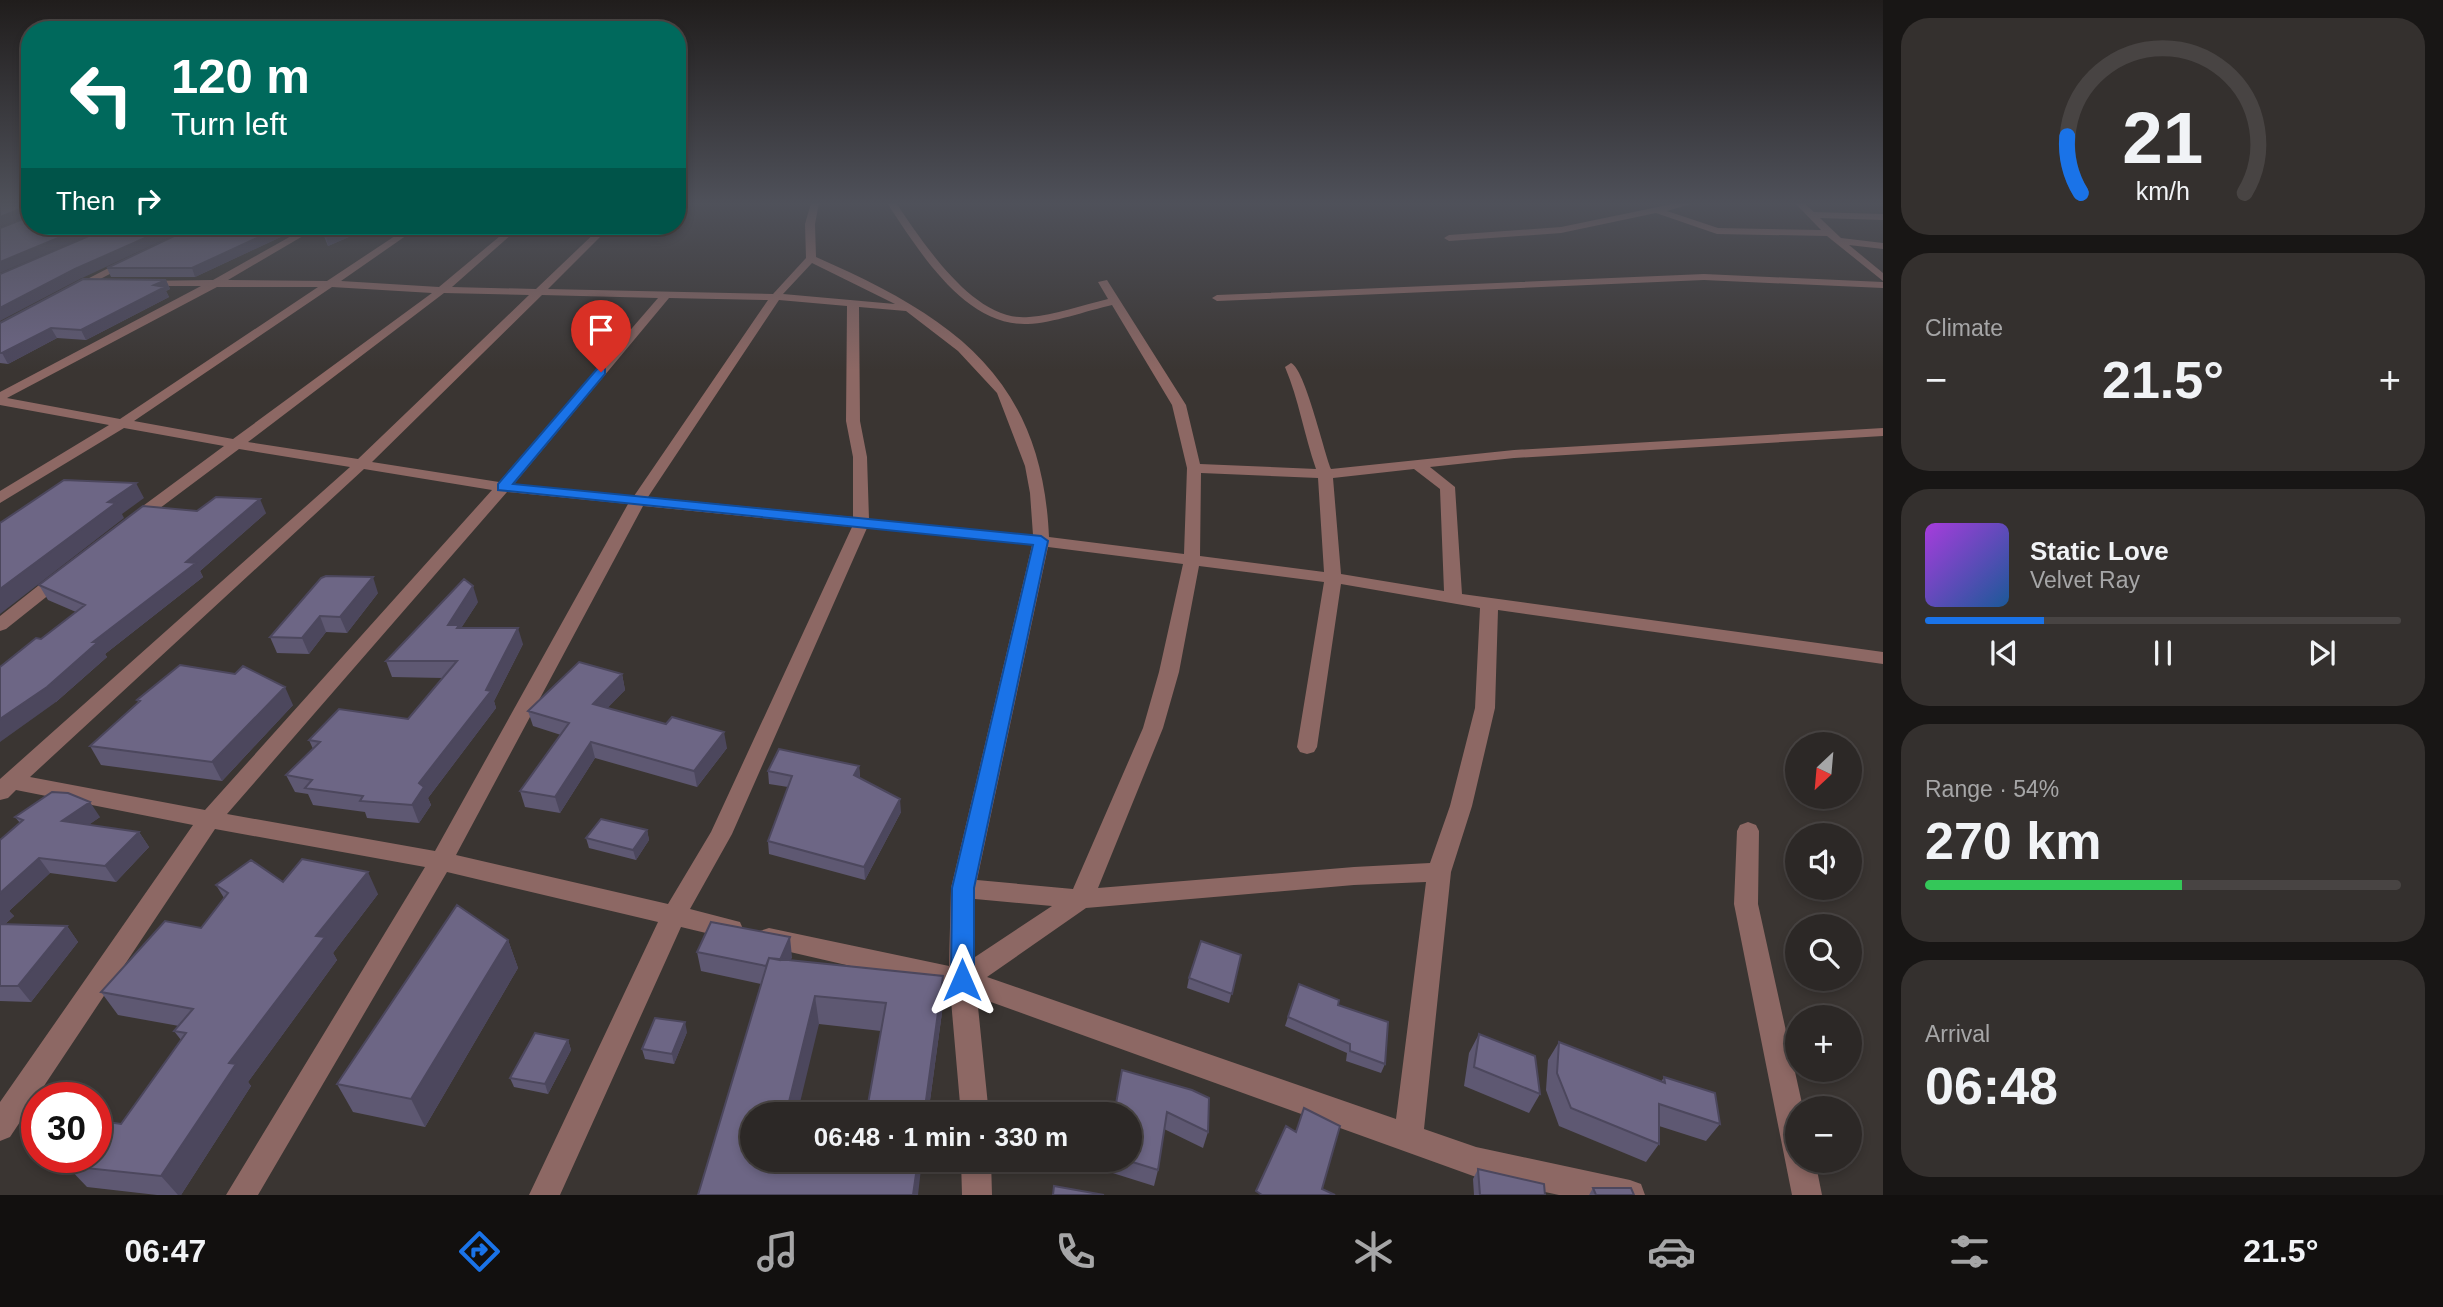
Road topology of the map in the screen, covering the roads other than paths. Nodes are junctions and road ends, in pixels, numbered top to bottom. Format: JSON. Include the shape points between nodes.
{"nodes":[{"id":1,"x":136,"y":259,"type":"edge"},
{"id":2,"x":258,"y":259,"type":"edge"},
{"id":3,"x":369,"y":259,"type":"edge"},
{"id":4,"x":479,"y":259,"type":"edge"},
{"id":5,"x":573,"y":259,"type":"edge"},
{"id":6,"x":810,"y":259,"type":"joint"},
{"id":7,"x":930,"y":259,"type":"edge"},
{"id":8,"x":1860,"y":259,"type":"edge"},
{"id":9,"x":1870,"y":267,"type":"junction"},
{"id":10,"x":1883,"y":268,"type":"edge"},
{"id":11,"x":1883,"y":278,"type":"edge"},
{"id":12,"x":1103,"y":282,"type":"dead end"},
{"id":13,"x":85,"y":283,"type":"junction"},
{"id":14,"x":111,"y":283,"type":"edge"},
{"id":15,"x":137,"y":283,"type":"edge"},
{"id":16,"x":216,"y":283,"type":"junction"},
{"id":17,"x":333,"y":284,"type":"junction"},
{"id":18,"x":1883,"y":285,"type":"edge"},
{"id":19,"x":442,"y":290,"type":"junction"},
{"id":20,"x":540,"y":291,"type":"junction"},
{"id":21,"x":666,"y":295,"type":"junction"},
{"id":22,"x":61,"y":296,"type":"edge"},
{"id":23,"x":777,"y":297,"type":"junction"},
{"id":24,"x":1217,"y":298,"type":"dead end"},
{"id":25,"x":1115,"y":301,"type":"junction"},
{"id":26,"x":853,"y":303,"type":"junction"},
{"id":27,"x":907,"y":308,"type":"junction"},
{"id":28,"x":1291,"y":367,"type":"dead end"},
{"id":29,"x":0,"y":399,"type":"edge"},
{"id":30,"x":124,"y":422,"type":"junction"},
{"id":31,"x":1883,"y":432,"type":"edge"},
{"id":32,"x":236,"y":444,"type":"junction"},
{"id":33,"x":1417,"y":464,"type":"junction"},
{"id":34,"x":360,"y":465,"type":"junction"},
{"id":35,"x":1194,"y":468,"type":"junction"},
{"id":36,"x":1325,"y":474,"type":"junction"},
{"id":37,"x":503,"y":487,"type":"junction"},
{"id":38,"x":0,"y":498,"type":"edge"},
{"id":39,"x":637,"y":502,"type":"junction"},
{"id":40,"x":861,"y":524,"type":"junction"},
{"id":41,"x":118,"y":533,"type":"edge"},
{"id":42,"x":1041,"y":541,"type":"junction"},
{"id":43,"x":1192,"y":561,"type":"junction"},
{"id":44,"x":75,"y":566,"type":"edge"},
{"id":45,"x":1333,"y":578,"type":"junction"},
{"id":46,"x":1453,"y":598,"type":"junction"},
{"id":47,"x":1489,"y":604,"type":"junction"},
{"id":48,"x":0,"y":625,"type":"edge"},
{"id":49,"x":1883,"y":658,"type":"edge"},
{"id":50,"x":1307,"y":747,"type":"dead end"},
{"id":51,"x":6,"y":786,"type":"edge"},
{"id":52,"x":209,"y":820,"type":"junction"},
{"id":53,"x":1748,"y":831,"type":"dead end"},
{"id":54,"x":441,"y":860,"type":"junction"},
{"id":55,"x":1439,"y":872,"type":"junction"},
{"id":56,"x":963,"y":888,"type":"junction"},
{"id":57,"x":1081,"y":899,"type":"junction"},
{"id":58,"x":673,"y":917,"type":"junction"},
{"id":59,"x":962,"y":980,"type":"junction"},
{"id":60,"x":1786,"y":1096,"type":"edge"},
{"id":61,"x":974,"y":1102,"type":"edge"},
{"id":62,"x":0,"y":1127,"type":"edge"},
{"id":63,"x":1408,"y":1138,"type":"junction"},
{"id":64,"x":976,"y":1172,"type":"edge"},
{"id":65,"x":1803,"y":1173,"type":"edge"},
{"id":66,"x":241,"y":1195,"type":"edge"},
{"id":67,"x":544,"y":1195,"type":"edge"},
{"id":68,"x":977,"y":1195,"type":"edge"},
{"id":69,"x":1630,"y":1195,"type":"edge"},
{"id":70,"x":1807,"y":1195,"type":"edge"}],
"edges":[{"from":1,"to":13,"type":"street"},
{"from":2,"to":16,"type":"street"},
{"from":3,"to":17,"type":"street"},
{"from":4,"to":19,"type":"street"},
{"from":5,"to":20,"type":"street"},
{"from":6,"to":23,"type":"street"},
{"from":6,"to":27,"type":"street"},
{"from":7,"to":25,"type":"street","via":[[954,288],[1000,318],[1028,321]]},
{"from":8,"to":9,"type":"street"},
{"from":9,"to":10,"type":"street"},
{"from":9,"to":11,"type":"street"},
{"from":12,"to":25,"type":"street"},
{"from":13,"to":14,"type":"street"},
{"from":13,"to":22,"type":"street"},
{"from":15,"to":16,"type":"street"},
{"from":16,"to":17,"type":"street"},
{"from":16,"to":29,"type":"street"},
{"from":17,"to":19,"type":"street"},
{"from":17,"to":30,"type":"street"},
{"from":18,"to":24,"type":"street","via":[[1704,277]]},
{"from":19,"to":20,"type":"street"},
{"from":19,"to":32,"type":"street"},
{"from":20,"to":21,"type":"street"},
{"from":20,"to":34,"type":"street"},
{"from":21,"to":23,"type":"street"},
{"from":21,"to":37,"type":"street"},
{"from":23,"to":26,"type":"street"},
{"from":23,"to":39,"type":"street"},
{"from":25,"to":35,"type":"street","via":[[1179,405]]},
{"from":26,"to":27,"type":"street"},
{"from":26,"to":40,"type":"street","via":[[853,421],[860,457]]},
{"from":27,"to":42,"type":"street","via":[[960,348],[1005,394],[1033,459]]},
{"from":28,"to":36,"type":"street"},
{"from":29,"to":30,"type":"street"},
{"from":30,"to":32,"type":"street"},
{"from":30,"to":38,"type":"street"},
{"from":31,"to":33,"type":"street","via":[[1514,453]]},
{"from":32,"to":34,"type":"street"},
{"from":32,"to":41,"type":"street"},
{"from":33,"to":36,"type":"street"},
{"from":33,"to":46,"type":"street","via":[[1447,487]]},
{"from":34,"to":37,"type":"street"},
{"from":34,"to":51,"type":"street"},
{"from":35,"to":36,"type":"street"},
{"from":35,"to":43,"type":"street"},
{"from":36,"to":45,"type":"street"},
{"from":37,"to":39,"type":"street"},
{"from":37,"to":52,"type":"street"},
{"from":39,"to":40,"type":"street"},
{"from":39,"to":54,"type":"street"},
{"from":40,"to":42,"type":"street"},
{"from":40,"to":58,"type":"street","via":[[721,835]]},
{"from":42,"to":43,"type":"street"},
{"from":42,"to":56,"type":"street"},
{"from":43,"to":45,"type":"street"},
{"from":43,"to":57,"type":"street","via":[[1153,728]]},
{"from":44,"to":48,"type":"street"},
{"from":45,"to":46,"type":"street"},
{"from":45,"to":50,"type":"street"},
{"from":46,"to":47,"type":"street"},
{"from":47,"to":49,"type":"street"},
{"from":47,"to":55,"type":"street","via":[[1485,708]]},
{"from":51,"to":52,"type":"street"},
{"from":52,"to":54,"type":"street"},
{"from":52,"to":62,"type":"street"},
{"from":53,"to":60,"type":"street","via":[[1746,904]]},
{"from":54,"to":58,"type":"street"},
{"from":54,"to":66,"type":"street"},
{"from":55,"to":57,"type":"street"},
{"from":55,"to":63,"type":"street"},
{"from":56,"to":57,"type":"street"},
{"from":56,"to":59,"type":"street"},
{"from":57,"to":59,"type":"street"},
{"from":58,"to":59,"type":"street"},
{"from":58,"to":67,"type":"street"},
{"from":59,"to":61,"type":"street"},
{"from":59,"to":63,"type":"street"},
{"from":63,"to":69,"type":"street","via":[[1476,1162]]},
{"from":64,"to":68,"type":"street"},
{"from":65,"to":70,"type":"street"}]}
